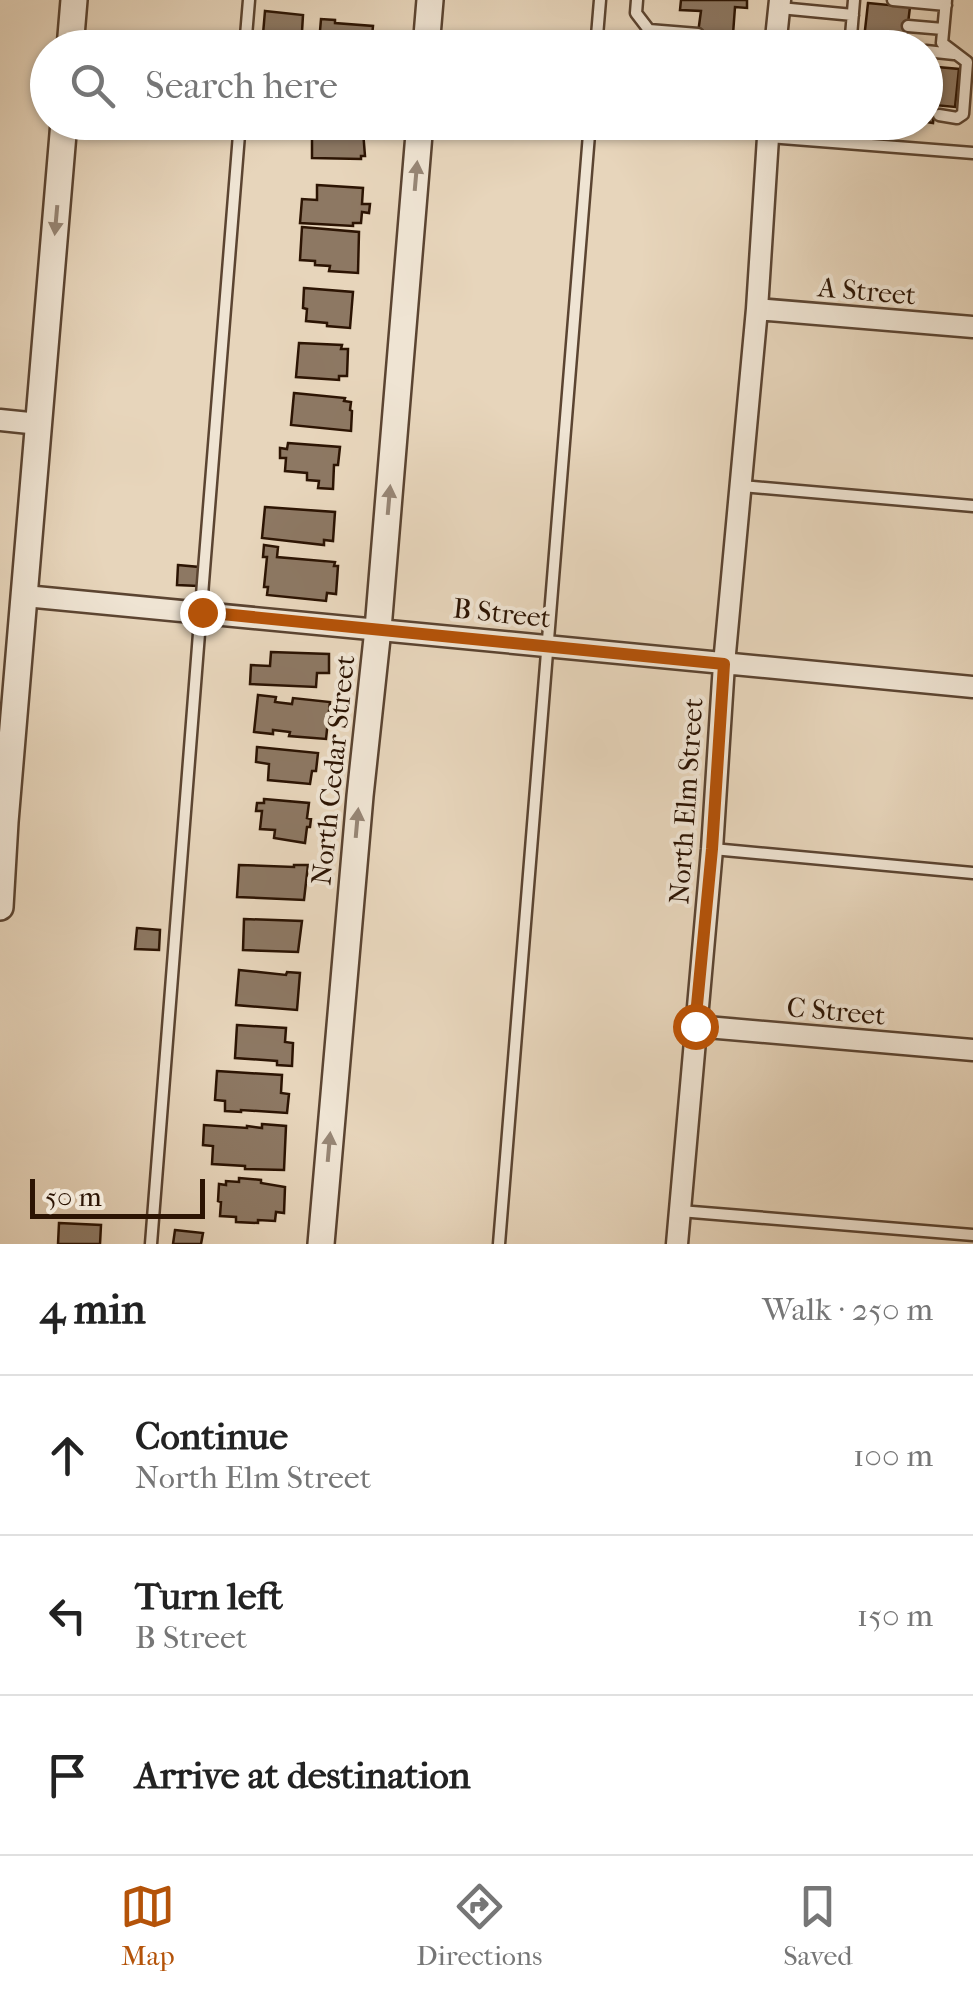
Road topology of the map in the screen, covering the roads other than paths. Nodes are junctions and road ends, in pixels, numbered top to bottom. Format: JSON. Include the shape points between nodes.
{"nodes":[{"id":1,"x":74,"y":0,"type":"edge"},
{"id":2,"x":249,"y":0,"type":"edge"},
{"id":3,"x":430,"y":0,"type":"edge"},
{"id":4,"x":600,"y":0,"type":"edge"},
{"id":5,"x":637,"y":0,"type":"edge"},
{"id":6,"x":854,"y":0,"type":"edge"},
{"id":7,"x":893,"y":0,"type":"edge"},
{"id":8,"x":946,"y":3,"type":"edge"},
{"id":9,"x":780,"y":4,"type":"edge"},
{"id":10,"x":852,"y":17,"type":"junction"},
{"id":11,"x":866,"y":22,"type":"dead end"},
{"id":12,"x":908,"y":26,"type":"dead end"},
{"id":13,"x":943,"y":29,"type":"joint"},
{"id":14,"x":72,"y":30,"type":"edge"},
{"id":15,"x":247,"y":30,"type":"edge"},
{"id":16,"x":428,"y":30,"type":"edge"},
{"id":17,"x":598,"y":30,"type":"edge"},
{"id":18,"x":648,"y":30,"type":"edge"},
{"id":19,"x":777,"y":30,"type":"edge"},
{"id":20,"x":851,"y":30,"type":"edge"},
{"id":21,"x":943,"y":45,"type":"edge"},
{"id":22,"x":943,"y":53,"type":"edge"},
{"id":23,"x":956,"y":54,"type":"junction"},
{"id":24,"x":943,"y":116,"type":"edge"},
{"id":25,"x":63,"y":140,"type":"edge"},
{"id":26,"x":239,"y":140,"type":"edge"},
{"id":27,"x":419,"y":140,"type":"edge"},
{"id":28,"x":589,"y":140,"type":"edge"},
{"id":29,"x":767,"y":140,"type":"edge"},
{"id":30,"x":857,"y":140,"type":"edge"},
{"id":31,"x":973,"y":153,"type":"edge"},
{"id":32,"x":757,"y":309,"type":"junction"},
{"id":33,"x":973,"y":328,"type":"edge"},
{"id":34,"x":0,"y":420,"type":"edge"},
{"id":35,"x":40,"y":424,"type":"junction"},
{"id":36,"x":742,"y":486,"type":"junction"},
{"id":37,"x":973,"y":506,"type":"edge"},
{"id":38,"x":25,"y":596,"type":"junction"},
{"id":39,"x":202,"y":612,"type":"junction"},
{"id":40,"x":378,"y":629,"type":"junction"},
{"id":41,"x":548,"y":646,"type":"junction"},
{"id":42,"x":724,"y":664,"type":"junction"},
{"id":43,"x":973,"y":687,"type":"edge"},
{"id":44,"x":712,"y":849,"type":"junction"},
{"id":45,"x":973,"y":872,"type":"edge"},
{"id":46,"x":0,"y":907,"type":"edge"},
{"id":47,"x":695,"y":1026,"type":"junction"},
{"id":48,"x":973,"y":1050,"type":"edge"},
{"id":49,"x":680,"y":1211,"type":"junction"},
{"id":50,"x":973,"y":1235,"type":"edge"},
{"id":51,"x":151,"y":1244,"type":"edge"},
{"id":52,"x":321,"y":1244,"type":"edge"},
{"id":53,"x":499,"y":1244,"type":"edge"},
{"id":54,"x":677,"y":1244,"type":"edge"}],
"edges":[{"from":1,"to":14,"type":"street"},
{"from":2,"to":15,"type":"lane"},
{"from":3,"to":16,"type":"street"},
{"from":4,"to":17,"type":"lane"},
{"from":5,"to":18,"type":"lane","via":[[636,13]]},
{"from":6,"to":10,"type":"lane"},
{"from":7,"to":8,"type":"lane"},
{"from":8,"to":13,"type":"lane"},
{"from":9,"to":10,"type":"lane"},
{"from":9,"to":19,"type":"street"},
{"from":10,"to":11,"type":"lane"},
{"from":10,"to":20,"type":"lane"},
{"from":12,"to":13,"type":"lane"},
{"from":21,"to":23,"type":"lane"},
{"from":22,"to":23,"type":"lane"},
{"from":23,"to":24,"type":"lane","via":[[967,62],[963,114]]},
{"from":25,"to":35,"type":"street","one_way":true},
{"from":26,"to":39,"type":"lane"},
{"from":40,"to":27,"type":"street","name":"North Cedar Street","one_way":true},
{"from":28,"to":41,"type":"lane"},
{"from":29,"to":32,"type":"street","name":"North Elm Street"},
{"from":30,"to":31,"type":"lane"},
{"from":32,"to":33,"type":"street","name":"A Street"},
{"from":32,"to":36,"type":"street","name":"North Elm Street"},
{"from":34,"to":35,"type":"street"},
{"from":35,"to":38,"type":"street"},
{"from":36,"to":37,"type":"lane"},
{"from":36,"to":42,"type":"street","name":"North Elm Street"},
{"from":38,"to":39,"type":"street","name":"B Street"},
{"from":38,"to":46,"type":"street"},
{"from":39,"to":40,"type":"street","name":"B Street"},
{"from":39,"to":51,"type":"lane"},
{"from":40,"to":41,"type":"street","name":"B Street"},
{"from":52,"to":40,"type":"street","name":"North Cedar Street","one_way":true},
{"from":41,"to":42,"type":"street","name":"B Street"},
{"from":41,"to":53,"type":"lane"},
{"from":42,"to":43,"type":"street","name":"B Street"},
{"from":42,"to":44,"type":"street","name":"North Elm Street"},
{"from":44,"to":45,"type":"lane"},
{"from":44,"to":47,"type":"street","name":"North Elm Street"},
{"from":47,"to":48,"type":"street","name":"C Street"},
{"from":47,"to":49,"type":"street","name":"North Elm Street"},
{"from":49,"to":50,"type":"lane"},
{"from":49,"to":54,"type":"street","name":"North Elm Street"}]}
